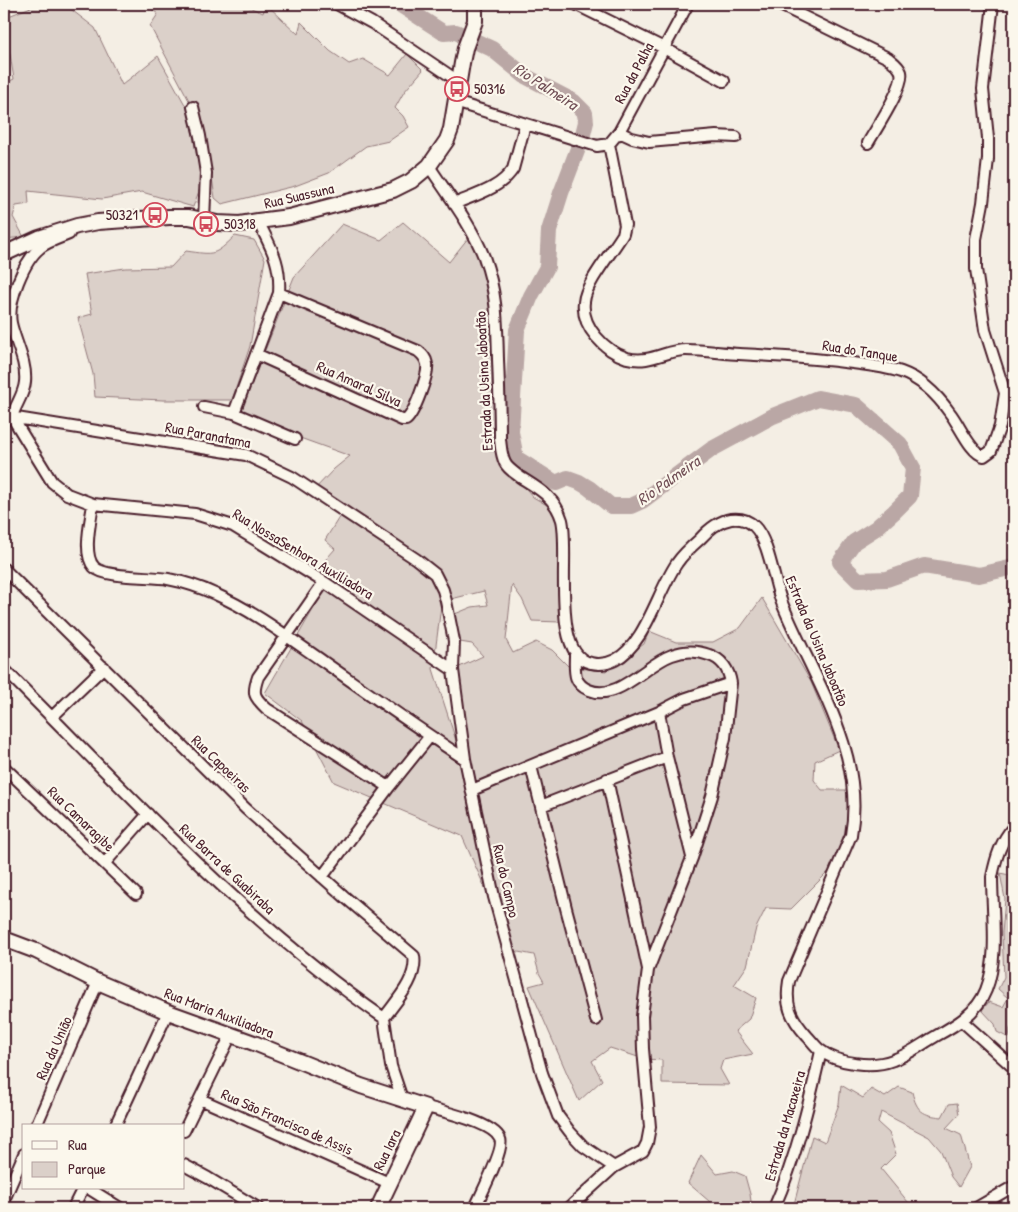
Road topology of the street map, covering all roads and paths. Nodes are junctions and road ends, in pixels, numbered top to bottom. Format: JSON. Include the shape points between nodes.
{"nodes":[{"id":1,"x":337,"y":4,"type":"edge"},
{"id":2,"x":475,"y":4,"type":"edge"},
{"id":3,"x":575,"y":4,"type":"edge"},
{"id":4,"x":688,"y":4,"type":"edge"},
{"id":5,"x":778,"y":4,"type":"edge"},
{"id":6,"x":994,"y":4,"type":"edge"},
{"id":7,"x":664,"y":48,"type":"junction"},
{"id":8,"x":458,"y":80,"type":"junction"},
{"id":9,"x":724,"y":81,"type":"dead end"},
{"id":10,"x":455,"y":102,"type":"junction"},
{"id":11,"x":193,"y":107,"type":"dead end"},
{"id":12,"x":525,"y":125,"type":"junction"},
{"id":13,"x":619,"y":132,"type":"junction"},
{"id":14,"x":736,"y":136,"type":"dead end"},
{"id":15,"x":868,"y":143,"type":"dead end"},
{"id":16,"x":609,"y":144,"type":"junction"},
{"id":17,"x":429,"y":166,"type":"junction"},
{"id":18,"x":454,"y":204,"type":"junction"},
{"id":19,"x":204,"y":220,"type":"junction"},
{"id":20,"x":98,"y":222,"type":"junction"},
{"id":21,"x":258,"y":222,"type":"junction"},
{"id":22,"x":8,"y":249,"type":"edge"},
{"id":23,"x":279,"y":293,"type":"junction"},
{"id":24,"x":256,"y":354,"type":"junction"},
{"id":25,"x":204,"y":407,"type":"dead end"},
{"id":26,"x":234,"y":413,"type":"junction"},
{"id":27,"x":8,"y":417,"type":"edge"},
{"id":28,"x":295,"y":439,"type":"dead end"},
{"id":29,"x":93,"y":504,"type":"junction"},
{"id":30,"x":4,"y":569,"type":"edge"},
{"id":31,"x":435,"y":574,"type":"joint"},
{"id":32,"x":324,"y":582,"type":"junction"},
{"id":33,"x":287,"y":636,"type":"junction"},
{"id":34,"x":575,"y":654,"type":"junction"},
{"id":35,"x":104,"y":667,"type":"junction"},
{"id":36,"x":4,"y":669,"type":"edge"},
{"id":37,"x":453,"y":670,"type":"junction"},
{"id":38,"x":731,"y":684,"type":"junction"},
{"id":39,"x":659,"y":712,"type":"junction"},
{"id":40,"x":52,"y":717,"type":"junction"},
{"id":41,"x":430,"y":736,"type":"junction"},
{"id":42,"x":667,"y":757,"type":"junction"},
{"id":43,"x":465,"y":759,"type":"junction"},
{"id":44,"x":531,"y":766,"type":"junction"},
{"id":45,"x":4,"y":767,"type":"edge"},
{"id":46,"x":607,"y":779,"type":"junction"},
{"id":47,"x":389,"y":787,"type":"junction"},
{"id":48,"x":472,"y":790,"type":"junction"},
{"id":49,"x":541,"y":806,"type":"junction"},
{"id":50,"x":148,"y":814,"type":"junction"},
{"id":51,"x":1014,"y":826,"type":"edge"},
{"id":52,"x":692,"y":858,"type":"junction"},
{"id":53,"x":105,"y":863,"type":"junction"},
{"id":54,"x":322,"y":877,"type":"junction"},
{"id":55,"x":136,"y":894,"type":"dead end"},
{"id":56,"x":4,"y":939,"type":"edge"},
{"id":57,"x":648,"y":970,"type":"junction"},
{"id":58,"x":98,"y":982,"type":"junction"},
{"id":59,"x":168,"y":1012,"type":"junction"},
{"id":60,"x":384,"y":1018,"type":"junction"},
{"id":61,"x":596,"y":1020,"type":"dead end"},
{"id":62,"x":962,"y":1021,"type":"junction"},
{"id":63,"x":231,"y":1035,"type":"junction"},
{"id":64,"x":820,"y":1051,"type":"junction"},
{"id":65,"x":1014,"y":1068,"type":"edge"},
{"id":66,"x":200,"y":1099,"type":"junction"},
{"id":67,"x":402,"y":1099,"type":"junction"},
{"id":68,"x":426,"y":1107,"type":"junction"},
{"id":69,"x":37,"y":1124,"type":"edge"},
{"id":70,"x":116,"y":1124,"type":"edge"},
{"id":71,"x":185,"y":1129,"type":"edge"},
{"id":72,"x":22,"y":1159,"type":"edge"},
{"id":73,"x":185,"y":1166,"type":"edge"},
{"id":74,"x":614,"y":1167,"type":"junction"},
{"id":75,"x":389,"y":1184,"type":"junction"},
{"id":76,"x":1014,"y":1186,"type":"edge"},
{"id":77,"x":82,"y":1190,"type":"edge"},
{"id":78,"x":91,"y":1190,"type":"edge"},
{"id":79,"x":4,"y":1200,"type":"edge"},
{"id":80,"x":73,"y":1208,"type":"edge"},
{"id":81,"x":120,"y":1208,"type":"edge"},
{"id":82,"x":258,"y":1208,"type":"edge"},
{"id":83,"x":378,"y":1208,"type":"edge"},
{"id":84,"x":475,"y":1208,"type":"edge"},
{"id":85,"x":569,"y":1208,"type":"edge"},
{"id":86,"x":774,"y":1208,"type":"edge"},
{"id":87,"x":976,"y":1208,"type":"edge"}],
"edges":[{"from":1,"to":8,"type":"street","via":[[372,23]]},
{"from":2,"to":8,"type":"street","name":"Rua Suassuna","via":[[474,21]]},
{"from":3,"to":7,"type":"street"},
{"from":4,"to":7,"type":"street","name":"Rua da Palha"},
{"from":5,"to":15,"type":"street","via":[[888,58],[898,66],[901,79],[898,87]]},
{"from":6,"to":16,"type":"street","name":"Rua do Tanque","via":[[983,89],[988,159],[976,239],[976,269],[985,330],[1006,393],[1000,426],[991,451],[984,456],[973,450],[936,396],[920,382],[900,372],[824,359],[685,350],[642,360],[626,358],[608,349],[587,323],[584,302],[586,292],[623,234],[625,225]]},
{"from":7,"to":9,"type":"street"},
{"from":7,"to":13,"type":"street","name":"Rua da Palha"},
{"from":8,"to":10,"type":"street","name":"Rua Suassuna"},
{"from":10,"to":12,"type":"street"},
{"from":10,"to":17,"type":"street","name":"Rua Suassuna","via":[[452,129]]},
{"from":11,"to":19,"type":"street","via":[[206,173]]},
{"from":12,"to":16,"type":"street","via":[[597,146]]},
{"from":12,"to":18,"type":"street","via":[[509,175],[497,186]]},
{"from":13,"to":14,"type":"street","via":[[649,142]]},
{"from":13,"to":16,"type":"street","name":"Rua da Palha"},
{"from":17,"to":18,"type":"street","name":"Estrada da Usina Jaboatão"},
{"from":17,"to":21,"type":"street","name":"Rua Suassuna","via":[[393,190]]},
{"from":18,"to":34,"type":"street","name":"Estrada da Usina Jaboatão","via":[[483,256],[495,294],[502,454],[506,465],[515,474],[552,500],[562,522],[565,614]]},
{"from":19,"to":20,"type":"street","name":"Rua Suassuna","via":[[169,217]]},
{"from":19,"to":21,"type":"street","name":"Rua Suassuna","via":[[240,224]]},
{"from":20,"to":22,"type":"street","name":"Rua Suassuna"},
{"from":20,"to":27,"type":"street","via":[[42,247],[23,272],[11,301],[10,318],[26,380],[22,394]]},
{"from":21,"to":23,"type":"street","via":[[278,262]]},
{"from":23,"to":24,"type":"street"},
{"from":23,"to":24,"type":"street","name":"Rua Amaral Silva","via":[[424,356],[427,374],[412,414],[402,420]]},
{"from":24,"to":26,"type":"street"},
{"from":25,"to":26,"type":"street"},
{"from":26,"to":28,"type":"street"},
{"from":27,"to":29,"type":"street","name":"Rua NossaSenhora Auxiliadora","via":[[52,482],[66,494]]},
{"from":27,"to":31,"type":"street","name":"Rua Paranatama","via":[[246,455],[292,477]]},
{"from":29,"to":32,"type":"street","name":"Rua NossaSenhora Auxiliadora","via":[[195,514],[219,520],[252,536]]},
{"from":29,"to":33,"type":"street","via":[[88,552],[94,567],[115,574],[167,579],[214,593]]},
{"from":30,"to":35,"type":"street","name":"Rua Capoeiras"},
{"from":31,"to":37,"type":"street","name":"Rua do Campo","via":[[444,590],[450,616],[454,641]]},
{"from":32,"to":33,"type":"street"},
{"from":32,"to":37,"type":"street","name":"Rua NossaSenhora Auxiliadora"},
{"from":33,"to":41,"type":"street"},
{"from":33,"to":47,"type":"street","via":[[258,677],[255,695],[267,709]]},
{"from":34,"to":38,"type":"street","via":[[577,680],[580,685],[596,692],[609,692],[670,655],[686,651],[714,656],[726,667]]},
{"from":34,"to":64,"type":"street","name":"Estrada da Usina Jaboatão","via":[[586,662],[597,664],[617,660],[643,628],[678,562],[707,532],[738,518],[755,526],[766,548],[782,602],[840,734],[854,790],[850,835],[789,981],[786,996],[800,1027]]},
{"from":35,"to":40,"type":"street"},
{"from":35,"to":54,"type":"street","name":"Rua Capoeiras","via":[[246,808]]},
{"from":36,"to":40,"type":"street","name":"Rua Barra de Guabiraba"},
{"from":37,"to":43,"type":"street","name":"Rua do Campo"},
{"from":38,"to":39,"type":"street","via":[[684,699]]},
{"from":38,"to":52,"type":"street","via":[[725,738],[712,796]]},
{"from":39,"to":42,"type":"street"},
{"from":39,"to":44,"type":"street"},
{"from":40,"to":50,"type":"street","name":"Rua Barra de Guabiraba"},
{"from":41,"to":43,"type":"street"},
{"from":41,"to":47,"type":"street"},
{"from":42,"to":46,"type":"street"},
{"from":42,"to":52,"type":"street"},
{"from":43,"to":48,"type":"street","name":"Rua do Campo"},
{"from":44,"to":48,"type":"street"},
{"from":44,"to":49,"type":"street"},
{"from":45,"to":53,"type":"street","name":"Rua Camaragibe"},
{"from":46,"to":49,"type":"street"},
{"from":46,"to":57,"type":"street"},
{"from":47,"to":54,"type":"street"},
{"from":48,"to":74,"type":"street","name":"Rua do Campo","via":[[494,897],[551,1098],[558,1116],[570,1132],[583,1146]]},
{"from":49,"to":61,"type":"street"},
{"from":50,"to":53,"type":"street"},
{"from":50,"to":60,"type":"street","name":"Rua Barra de Guabiraba","via":[[270,929],[341,988]]},
{"from":51,"to":62,"type":"street","name":"Estrada da Usina Jaboatão","via":[[1000,847],[992,877],[991,974],[985,993]]},
{"from":52,"to":57,"type":"street"},
{"from":53,"to":55,"type":"street","name":"Rua Camaragibe"},
{"from":54,"to":60,"type":"street","name":"Rua Capoeiras","via":[[414,956],[416,966],[403,992]]},
{"from":56,"to":58,"type":"street","name":"Rua Maria Auxiliadora"},
{"from":57,"to":74,"type":"street","via":[[642,1049],[650,1127],[643,1150]]},
{"from":58,"to":59,"type":"street","name":"Rua Maria Auxiliadora"},
{"from":58,"to":69,"type":"street","name":"Rua da União"},
{"from":59,"to":63,"type":"street","name":"Rua Maria Auxiliadora"},
{"from":59,"to":70,"type":"street"},
{"from":60,"to":67,"type":"street","via":[[391,1066]]},
{"from":62,"to":64,"type":"street","name":"Estrada da Usina Jaboatão","via":[[893,1060],[876,1064],[856,1064]]},
{"from":62,"to":65,"type":"street"},
{"from":63,"to":66,"type":"street"},
{"from":63,"to":67,"type":"street","name":"Rua Maria Auxiliadora"},
{"from":64,"to":86,"type":"street","name":"Estrada da Macaxeira","via":[[805,1118]]},
{"from":66,"to":71,"type":"street"},
{"from":66,"to":75,"type":"street","name":"Rua São Francisco de Assis"},
{"from":67,"to":68,"type":"street","name":"Rua Maria Auxiliadora"},
{"from":68,"to":75,"type":"street","name":"Rua Iara"},
{"from":68,"to":84,"type":"street","via":[[483,1126],[494,1131],[500,1139],[499,1155]]},
{"from":72,"to":79,"type":"street"},
{"from":73,"to":82,"type":"street"},
{"from":74,"to":85,"type":"street"},
{"from":75,"to":83,"type":"street","name":"Rua Iara"},
{"from":76,"to":87,"type":"street"},
{"from":77,"to":80,"type":"street"},
{"from":78,"to":81,"type":"street"}]}
